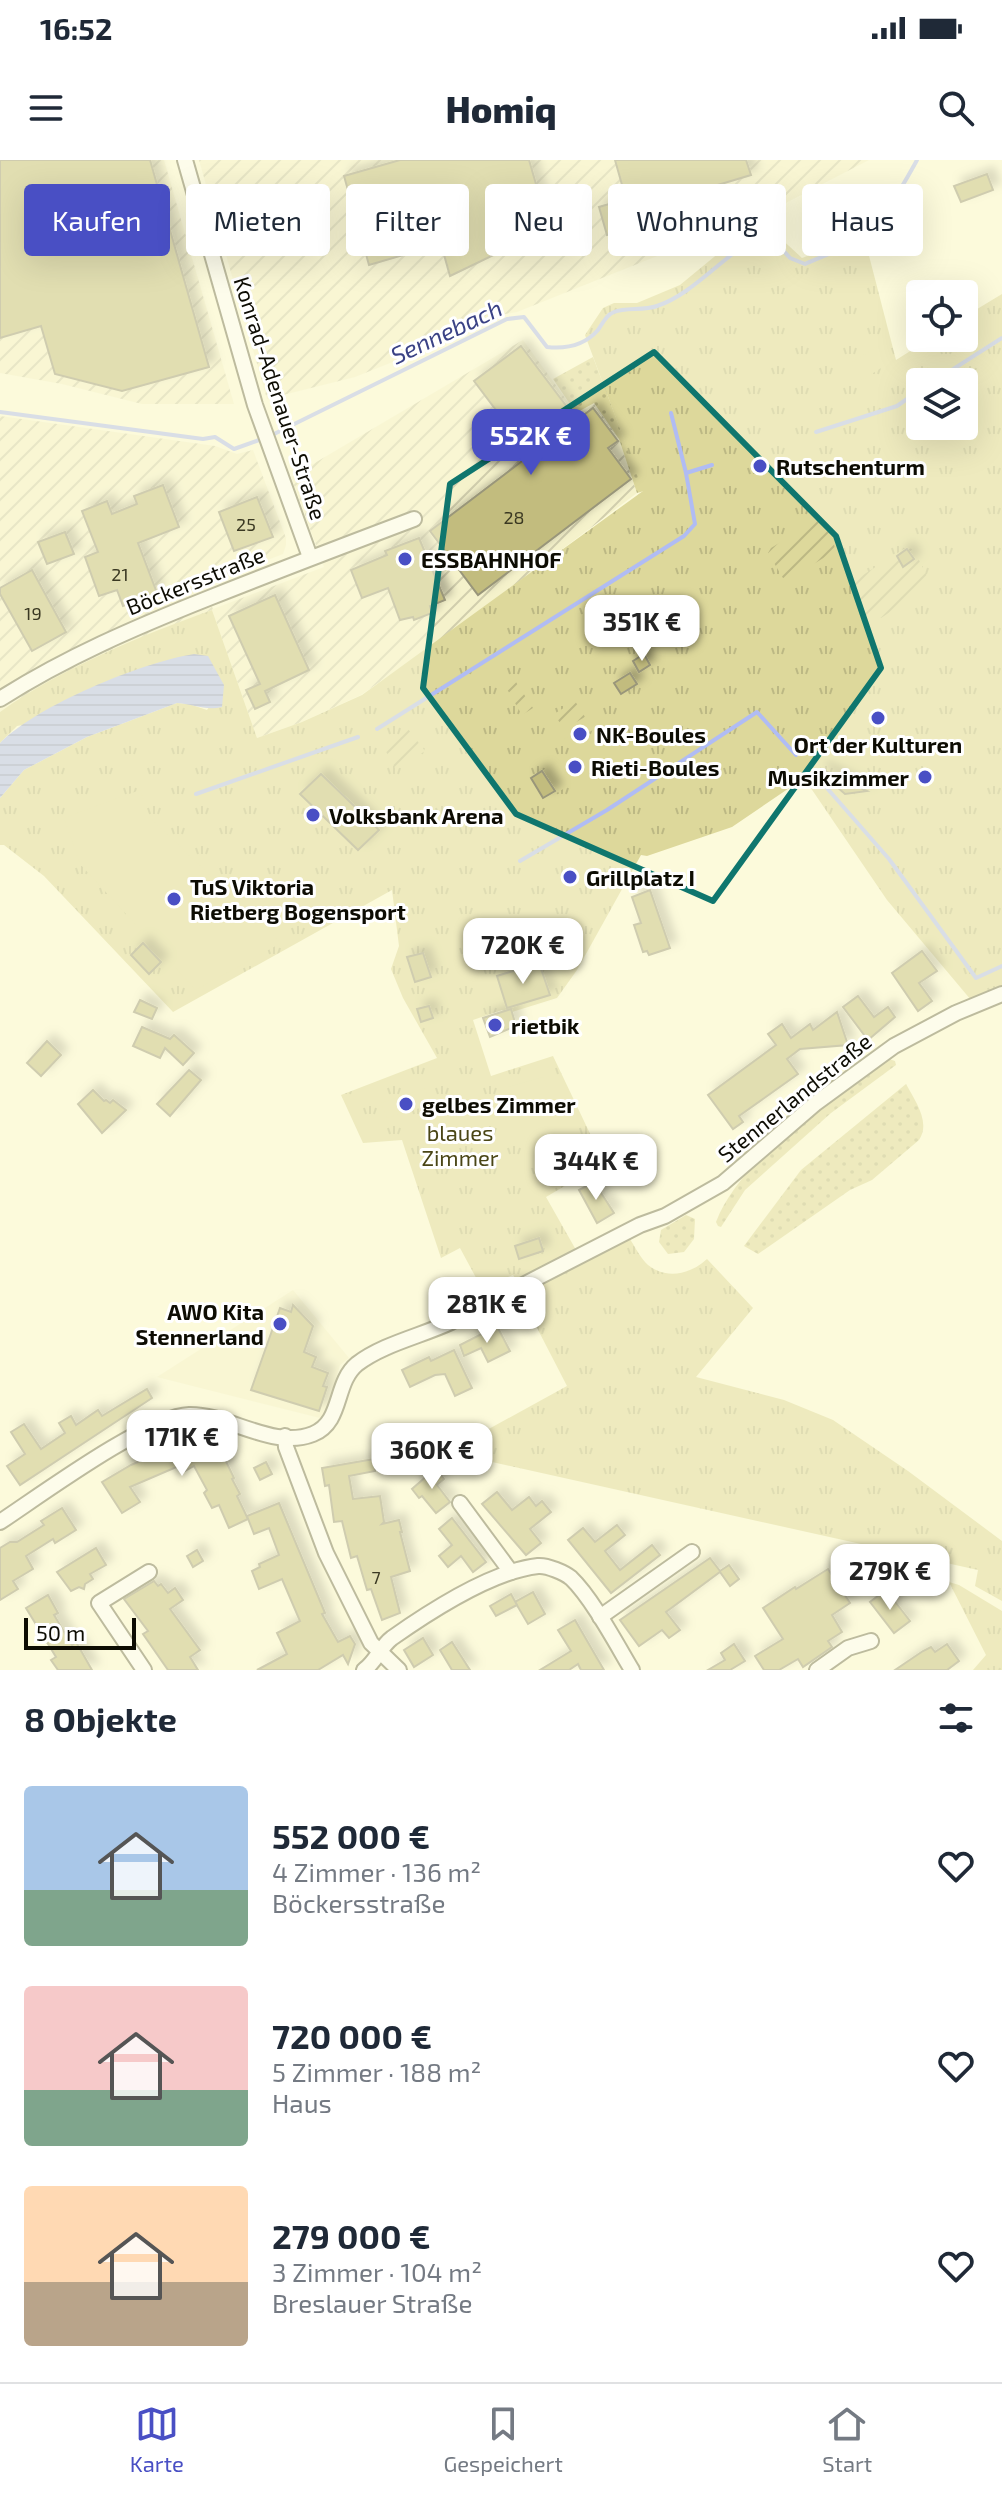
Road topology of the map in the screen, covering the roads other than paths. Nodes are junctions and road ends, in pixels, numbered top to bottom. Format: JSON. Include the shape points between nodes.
{"nodes":[{"id":1,"x":185,"y":160,"type":"edge"},
{"id":2,"x":414,"y":519,"type":"dead end"},
{"id":3,"x":310,"y":557,"type":"junction"},
{"id":4,"x":0,"y":699,"type":"edge"},
{"id":5,"x":1002,"y":994,"type":"edge"},
{"id":6,"x":285,"y":1436,"type":"junction"},
{"id":7,"x":460,"y":1503,"type":"dead end"},
{"id":8,"x":0,"y":1522,"type":"edge"},
{"id":9,"x":692,"y":1552,"type":"dead end"},
{"id":10,"x":149,"y":1572,"type":"dead end"},
{"id":11,"x":511,"y":1572,"type":"junction"},
{"id":12,"x":600,"y":1617,"type":"junction"},
{"id":13,"x":871,"y":1641,"type":"dead end"},
{"id":14,"x":380,"y":1652,"type":"junction"},
{"id":15,"x":144,"y":1670,"type":"edge"},
{"id":16,"x":364,"y":1670,"type":"edge"},
{"id":17,"x":399,"y":1670,"type":"edge"},
{"id":18,"x":632,"y":1670,"type":"edge"},
{"id":19,"x":817,"y":1670,"type":"edge"}],
"edges":[{"from":1,"to":3,"type":"street","name":"Konrad-Adenauer-Straße","via":[[255,405]]},
{"from":2,"to":3,"type":"street","name":"Böckersstraße"},
{"from":3,"to":4,"type":"street","name":"Böckersstraße","via":[[94,645]]},
{"from":5,"to":6,"type":"street","name":"Stennerlandstraße","via":[[894,1046],[816,1103],[723,1183],[448,1323],[363,1360],[346,1379],[324,1428]]},
{"from":6,"to":8,"type":"street","name":"Stennerlandstraße","via":[[213,1418],[173,1417]]},
{"from":6,"to":14,"type":"street","via":[[326,1553]]},
{"from":7,"to":11,"type":"street"},
{"from":9,"to":12,"type":"street"},
{"from":10,"to":15,"type":"street","via":[[99,1603]]},
{"from":11,"to":12,"type":"street","via":[[542,1565],[571,1577]]},
{"from":11,"to":14,"type":"street","via":[[454,1599],[388,1641]]},
{"from":12,"to":18,"type":"street"},
{"from":13,"to":19,"type":"street","via":[[848,1648]]},
{"from":14,"to":16,"type":"street"},
{"from":14,"to":17,"type":"street"}]}
